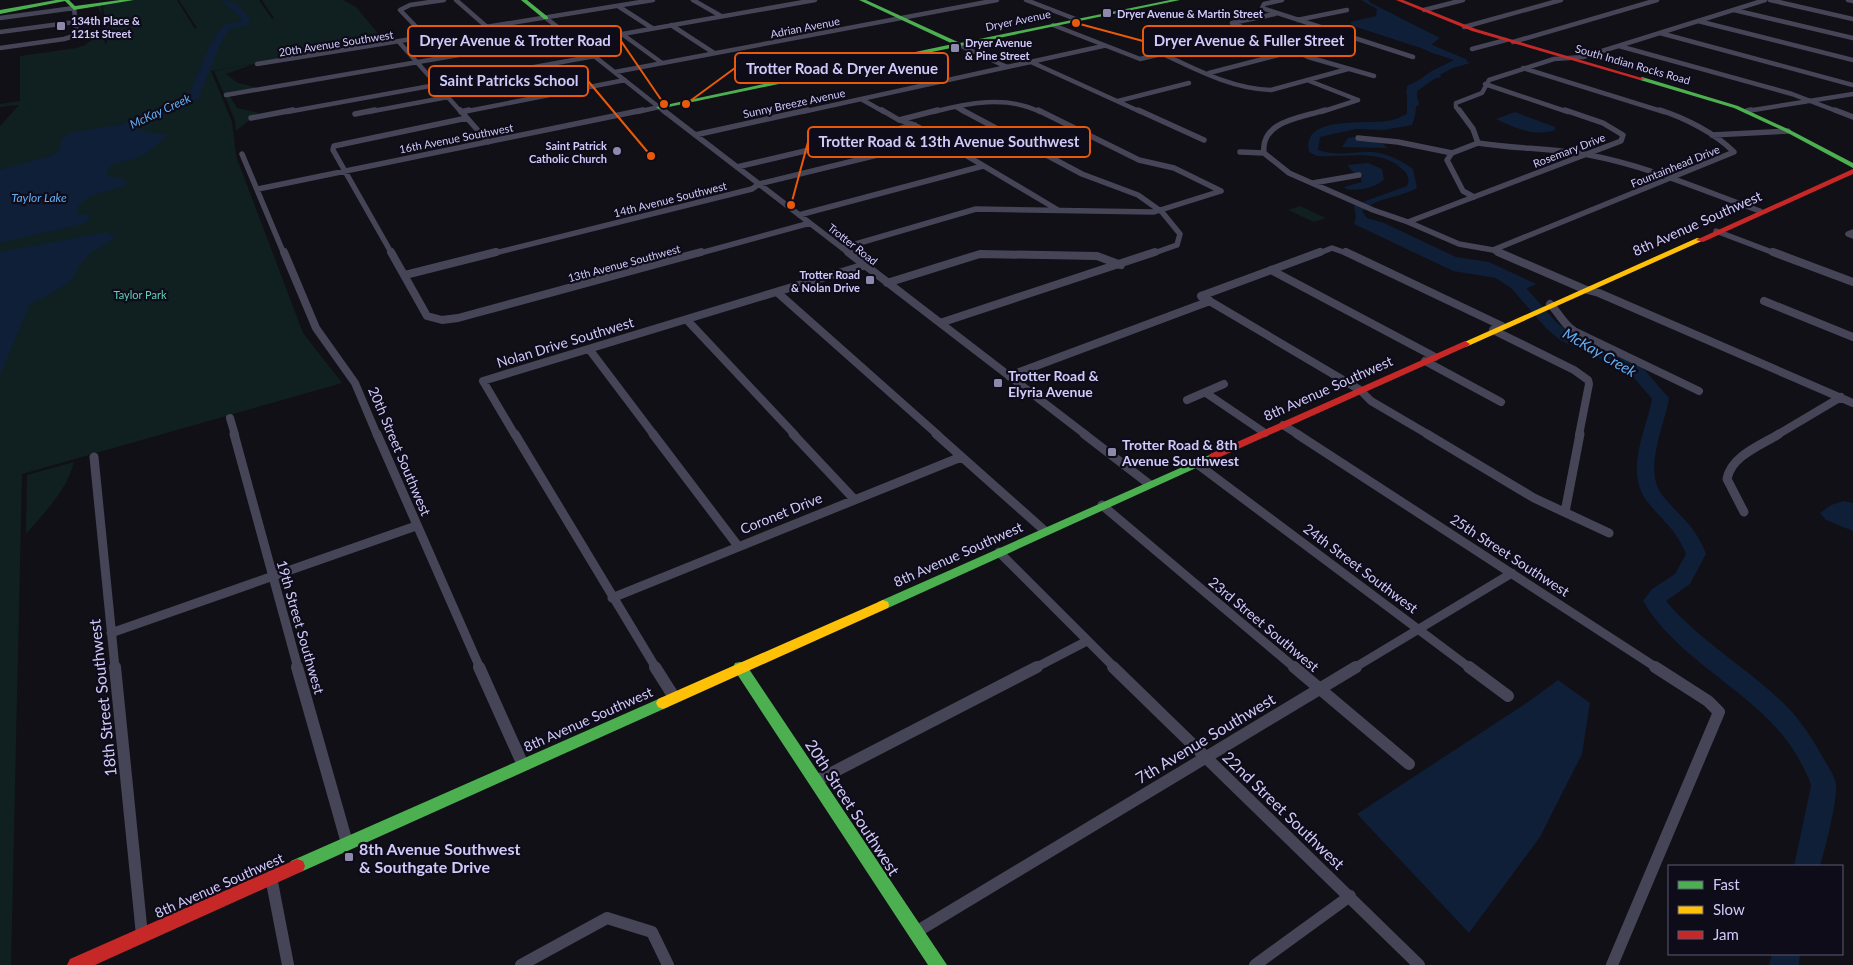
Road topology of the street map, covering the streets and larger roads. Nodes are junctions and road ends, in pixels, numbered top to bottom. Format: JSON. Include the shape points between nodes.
{"nodes":[{"id":1,"x":48,"y":0,"type":"edge"},
{"id":2,"x":131,"y":0,"type":"edge"},
{"id":3,"x":444,"y":0,"type":"edge"},
{"id":4,"x":456,"y":0,"type":"edge"},
{"id":5,"x":524,"y":0,"type":"edge"},
{"id":6,"x":654,"y":0,"type":"edge"},
{"id":7,"x":693,"y":0,"type":"edge"},
{"id":8,"x":777,"y":0,"type":"edge"},
{"id":9,"x":816,"y":0,"type":"edge"},
{"id":10,"x":862,"y":0,"type":"edge"},
{"id":11,"x":997,"y":0,"type":"edge"},
{"id":12,"x":1026,"y":0,"type":"edge"},
{"id":13,"x":1177,"y":0,"type":"edge"},
{"id":14,"x":1282,"y":0,"type":"edge"},
{"id":15,"x":1399,"y":0,"type":"edge"},
{"id":16,"x":1464,"y":0,"type":"edge"},
{"id":17,"x":1562,"y":0,"type":"edge"},
{"id":18,"x":1657,"y":0,"type":"edge"},
{"id":19,"x":1765,"y":0,"type":"edge"},
{"id":20,"x":1770,"y":0,"type":"edge"},
{"id":21,"x":1848,"y":0,"type":"edge"},
{"id":22,"x":644,"y":1,"type":"edge"},
{"id":23,"x":1853,"y":1,"type":"edge"},
{"id":24,"x":68,"y":3,"type":"edge"},
{"id":25,"x":786,"y":5,"type":"junction"},
{"id":26,"x":618,"y":6,"type":"junction"},
{"id":27,"x":1347,"y":10,"type":"dead end"},
{"id":28,"x":1424,"y":10,"type":"junction"},
{"id":29,"x":1734,"y":10,"type":"junction"},
{"id":30,"x":0,"y":11,"type":"edge"},
{"id":31,"x":1277,"y":13,"type":"junction"},
{"id":32,"x":721,"y":16,"type":"junction"},
{"id":33,"x":0,"y":18,"type":"edge"},
{"id":34,"x":546,"y":18,"type":"junction"},
{"id":35,"x":901,"y":18,"type":"junction"},
{"id":36,"x":1853,"y":19,"type":"edge"},
{"id":37,"x":1078,"y":20,"type":"junction"},
{"id":38,"x":1297,"y":20,"type":"junction"},
{"id":39,"x":1698,"y":21,"type":"junction"},
{"id":40,"x":75,"y":22,"type":"junction"},
{"id":41,"x":671,"y":25,"type":"junction"},
{"id":42,"x":1053,"y":26,"type":"junction"},
{"id":43,"x":486,"y":27,"type":"junction"},
{"id":44,"x":1464,"y":27,"type":"junction"},
{"id":45,"x":652,"y":28,"type":"junction"},
{"id":46,"x":0,"y":32,"type":"edge"},
{"id":47,"x":1256,"y":32,"type":"junction"},
{"id":48,"x":1660,"y":33,"type":"junction"},
{"id":49,"x":622,"y":34,"type":"junction"},
{"id":50,"x":569,"y":36,"type":"junction"},
{"id":51,"x":426,"y":37,"type":"junction"},
{"id":52,"x":1853,"y":38,"type":"edge"},
{"id":53,"x":1510,"y":41,"type":"junction"},
{"id":54,"x":399,"y":42,"type":"junction"},
{"id":55,"x":577,"y":42,"type":"junction"},
{"id":56,"x":959,"y":45,"type":"junction"},
{"id":57,"x":1619,"y":45,"type":"junction"},
{"id":58,"x":1103,"y":46,"type":"junction"},
{"id":59,"x":0,"y":48,"type":"edge"},
{"id":60,"x":1472,"y":49,"type":"dead end"},
{"id":61,"x":1294,"y":51,"type":"junction"},
{"id":62,"x":714,"y":53,"type":"junction"},
{"id":63,"x":1163,"y":54,"type":"junction"},
{"id":64,"x":595,"y":56,"type":"junction"},
{"id":65,"x":1413,"y":57,"type":"dead end"},
{"id":66,"x":1567,"y":58,"type":"junction"},
{"id":67,"x":1853,"y":60,"type":"edge"},
{"id":68,"x":417,"y":62,"type":"junction"},
{"id":69,"x":1031,"y":62,"type":"junction"},
{"id":70,"x":662,"y":63,"type":"junction"},
{"id":71,"x":257,"y":64,"type":"dead end"},
{"id":72,"x":1007,"y":67,"type":"junction"},
{"id":73,"x":1523,"y":68,"type":"junction"},
{"id":74,"x":1348,"y":69,"type":"junction"},
{"id":75,"x":615,"y":72,"type":"junction"},
{"id":76,"x":1208,"y":73,"type":"junction"},
{"id":77,"x":1374,"y":76,"type":"dead end"},
{"id":78,"x":625,"y":80,"type":"junction"},
{"id":79,"x":1306,"y":80,"type":"junction"},
{"id":80,"x":1189,"y":83,"type":"dead end"},
{"id":81,"x":437,"y":84,"type":"junction"},
{"id":82,"x":1485,"y":84,"type":"junction"},
{"id":83,"x":1853,"y":85,"type":"edge"},
{"id":84,"x":1853,"y":94,"type":"edge"},
{"id":85,"x":226,"y":95,"type":"dead end"},
{"id":86,"x":448,"y":97,"type":"junction"},
{"id":87,"x":860,"y":99,"type":"junction"},
{"id":88,"x":1811,"y":100,"type":"junction"},
{"id":89,"x":1118,"y":101,"type":"junction"},
{"id":90,"x":1356,"y":101,"type":"junction"},
{"id":91,"x":1365,"y":104,"type":"dead end"},
{"id":92,"x":659,"y":107,"type":"junction"},
{"id":93,"x":956,"y":107,"type":"junction"},
{"id":94,"x":1747,"y":111,"type":"junction"},
{"id":95,"x":461,"y":112,"type":"junction"},
{"id":96,"x":355,"y":114,"type":"dead end"},
{"id":97,"x":1853,"y":117,"type":"edge"},
{"id":98,"x":252,"y":118,"type":"dead end"},
{"id":99,"x":467,"y":118,"type":"junction"},
{"id":100,"x":899,"y":120,"type":"junction"},
{"id":101,"x":915,"y":125,"type":"junction"},
{"id":102,"x":1788,"y":131,"type":"junction"},
{"id":103,"x":695,"y":135,"type":"junction"},
{"id":104,"x":1712,"y":135,"type":"junction"},
{"id":105,"x":1358,"y":138,"type":"dead end"},
{"id":106,"x":939,"y":140,"type":"junction"},
{"id":107,"x":1204,"y":140,"type":"dead end"},
{"id":108,"x":488,"y":142,"type":"junction"},
{"id":109,"x":1478,"y":143,"type":"junction"},
{"id":110,"x":334,"y":146,"type":"joint"},
{"id":111,"x":1240,"y":152,"type":"dead end"},
{"id":112,"x":1264,"y":153,"type":"junction"},
{"id":113,"x":1452,"y":153,"type":"junction"},
{"id":114,"x":242,"y":154,"type":"dead end"},
{"id":115,"x":1586,"y":155,"type":"junction"},
{"id":116,"x":983,"y":166,"type":"junction"},
{"id":117,"x":1853,"y":166,"type":"edge"},
{"id":118,"x":737,"y":168,"type":"junction"},
{"id":119,"x":346,"y":171,"type":"junction"},
{"id":120,"x":1853,"y":171,"type":"edge"},
{"id":121,"x":1360,"y":175,"type":"dead end"},
{"id":122,"x":1668,"y":179,"type":"junction"},
{"id":123,"x":760,"y":184,"type":"junction"},
{"id":124,"x":1313,"y":184,"type":"junction"},
{"id":125,"x":258,"y":189,"type":"junction"},
{"id":126,"x":1474,"y":197,"type":"junction"},
{"id":127,"x":1357,"y":203,"type":"joint"},
{"id":128,"x":1163,"y":210,"type":"junction"},
{"id":129,"x":1060,"y":211,"type":"junction"},
{"id":130,"x":1760,"y":211,"type":"junction"},
{"id":131,"x":799,"y":214,"type":"junction"},
{"id":132,"x":1408,"y":222,"type":"junction"},
{"id":133,"x":810,"y":223,"type":"junction"},
{"id":134,"x":1716,"y":231,"type":"junction"},
{"id":135,"x":1853,"y":232,"type":"edge"},
{"id":136,"x":1853,"y":236,"type":"edge"},
{"id":137,"x":842,"y":248,"type":"junction"},
{"id":138,"x":1493,"y":250,"type":"junction"},
{"id":139,"x":865,"y":265,"type":"junction"},
{"id":140,"x":1121,"y":265,"type":"junction"},
{"id":141,"x":1271,"y":270,"type":"junction"},
{"id":142,"x":405,"y":275,"type":"junction"},
{"id":143,"x":1853,"y":282,"type":"edge"},
{"id":144,"x":887,"y":283,"type":"junction"},
{"id":145,"x":1584,"y":289,"type":"junction"},
{"id":146,"x":778,"y":292,"type":"junction"},
{"id":147,"x":1210,"y":301,"type":"junction"},
{"id":148,"x":1764,"y":301,"type":"dead end"},
{"id":149,"x":1550,"y":304,"type":"junction"},
{"id":150,"x":442,"y":320,"type":"joint"},
{"id":151,"x":687,"y":320,"type":"junction"},
{"id":152,"x":940,"y":324,"type":"junction"},
{"id":153,"x":1498,"y":328,"type":"junction"},
{"id":154,"x":1853,"y":337,"type":"edge"},
{"id":155,"x":589,"y":348,"type":"junction"},
{"id":156,"x":1430,"y":359,"type":"junction"},
{"id":157,"x":1009,"y":376,"type":"junction"},
{"id":158,"x":1224,"y":384,"type":"dead end"},
{"id":159,"x":1360,"y":390,"type":"junction"},
{"id":160,"x":1699,"y":391,"type":"dead end"},
{"id":161,"x":1206,"y":393,"type":"junction"},
{"id":162,"x":1841,"y":397,"type":"junction"},
{"id":163,"x":1187,"y":400,"type":"dead end"},
{"id":164,"x":1501,"y":402,"type":"dead end"},
{"id":165,"x":1853,"y":403,"type":"edge"},
{"id":166,"x":230,"y":418,"type":"dead end"},
{"id":167,"x":1283,"y":424,"type":"junction"},
{"id":168,"x":1265,"y":433,"type":"junction"},
{"id":169,"x":94,"y":457,"type":"dead end"},
{"id":170,"x":961,"y":457,"type":"junction"},
{"id":171,"x":1196,"y":463,"type":"junction"},
{"id":172,"x":1149,"y":484,"type":"junction"},
{"id":173,"x":854,"y":499,"type":"junction"},
{"id":174,"x":1102,"y":506,"type":"junction"},
{"id":175,"x":1565,"y":512,"type":"junction"},
{"id":176,"x":1744,"y":512,"type":"dead end"},
{"id":177,"x":416,"y":526,"type":"junction"},
{"id":178,"x":1046,"y":531,"type":"junction"},
{"id":179,"x":1609,"y":533,"type":"dead end"},
{"id":180,"x":738,"y":546,"type":"junction"},
{"id":181,"x":999,"y":552,"type":"junction"},
{"id":182,"x":1512,"y":573,"type":"junction"},
{"id":183,"x":272,"y":576,"type":"junction"},
{"id":184,"x":612,"y":598,"type":"junction"},
{"id":185,"x":1418,"y":629,"type":"junction"},
{"id":186,"x":111,"y":633,"type":"junction"},
{"id":187,"x":1087,"y":641,"type":"junction"},
{"id":188,"x":740,"y":668,"type":"junction"},
{"id":189,"x":1318,"y":688,"type":"junction"},
{"id":190,"x":1508,"y":696,"type":"dead end"},
{"id":191,"x":674,"y":697,"type":"junction"},
{"id":192,"x":1206,"y":756,"type":"junction"},
{"id":193,"x":1409,"y":764,"type":"dead end"},
{"id":194,"x":523,"y":765,"type":"junction"},
{"id":195,"x":816,"y":781,"type":"junction"},
{"id":196,"x":347,"y":843,"type":"junction"},
{"id":197,"x":271,"y":877,"type":"junction"},
{"id":198,"x":1350,"y":896,"type":"junction"},
{"id":199,"x":652,"y":932,"type":"joint"},
{"id":200,"x":916,"y":932,"type":"junction"},
{"id":201,"x":142,"y":935,"type":"junction"},
{"id":202,"x":76,"y":965,"type":"edge"},
{"id":203,"x":288,"y":965,"type":"edge"},
{"id":204,"x":521,"y":965,"type":"edge"},
{"id":205,"x":668,"y":965,"type":"edge"},
{"id":206,"x":938,"y":965,"type":"edge"},
{"id":207,"x":1255,"y":965,"type":"edge"},
{"id":208,"x":1419,"y":965,"type":"edge"},
{"id":209,"x":1612,"y":965,"type":"edge"}],
"edges":[{"from":1,"to":30,"type":"street"},
{"from":2,"to":24,"type":"street"},
{"from":3,"to":51,"type":"street","via":[[400,10]]},
{"from":4,"to":43,"type":"street"},
{"from":5,"to":34,"type":"street"},
{"from":6,"to":22,"type":"street","name":"20th Avenue Southwest"},
{"from":7,"to":32,"type":"street"},
{"from":8,"to":25,"type":"street"},
{"from":9,"to":25,"type":"street"},
{"from":10,"to":35,"type":"street"},
{"from":11,"to":35,"type":"street","name":"Adrian Avenue"},
{"from":12,"to":37,"type":"street"},
{"from":13,"to":37,"type":"street","name":"Dryer Avenue"},
{"from":14,"to":31,"type":"street","via":[[1262,6]]},
{"from":15,"to":28,"type":"street","name":"South Indian Rocks Road"},
{"from":16,"to":28,"type":"street"},
{"from":17,"to":44,"type":"street"},
{"from":18,"to":53,"type":"street"},
{"from":19,"to":29,"type":"street"},
{"from":20,"to":36,"type":"street"},
{"from":21,"to":23,"type":"street"},
{"from":22,"to":26,"type":"street","name":"20th Avenue Southwest"},
{"from":24,"to":30,"type":"street"},
{"from":24,"to":33,"type":"street"},
{"from":24,"to":40,"type":"street"},
{"from":25,"to":32,"type":"street"},
{"from":26,"to":34,"type":"street","name":"20th Avenue Southwest"},
{"from":26,"to":45,"type":"street"},
{"from":27,"to":38,"type":"street"},
{"from":28,"to":44,"type":"street","name":"South Indian Rocks Road"},
{"from":29,"to":39,"type":"street"},
{"from":29,"to":52,"type":"street"},
{"from":31,"to":38,"type":"street"},
{"from":31,"to":47,"type":"street","via":[[1232,24]]},
{"from":32,"to":41,"type":"street"},
{"from":34,"to":43,"type":"street","name":"20th Avenue Southwest"},
{"from":34,"to":50,"type":"street","name":"Trotter Road"},
{"from":35,"to":56,"type":"street"},
{"from":35,"to":62,"type":"street","name":"Adrian Avenue"},
{"from":37,"to":42,"type":"street","name":"Dryer Avenue"},
{"from":38,"to":65,"type":"street"},
{"from":39,"to":48,"type":"street"},
{"from":39,"to":67,"type":"street"},
{"from":40,"to":46,"type":"street"},
{"from":40,"to":59,"type":"street","via":[[75,36]]},
{"from":41,"to":45,"type":"street"},
{"from":41,"to":62,"type":"street"},
{"from":42,"to":56,"type":"street","name":"Dryer Avenue"},
{"from":42,"to":58,"type":"street"},
{"from":43,"to":51,"type":"street","name":"20th Avenue Southwest"},
{"from":44,"to":53,"type":"street","name":"South Indian Rocks Road"},
{"from":45,"to":49,"type":"street"},
{"from":47,"to":61,"type":"street"},
{"from":47,"to":63,"type":"street"},
{"from":48,"to":57,"type":"street"},
{"from":48,"to":83,"type":"street"},
{"from":49,"to":55,"type":"street"},
{"from":49,"to":70,"type":"street"},
{"from":50,"to":55,"type":"street","name":"Trotter Road"},
{"from":50,"to":68,"type":"street"},
{"from":51,"to":54,"type":"street","name":"20th Avenue Southwest"},
{"from":53,"to":60,"type":"street"},
{"from":53,"to":66,"type":"street","name":"South Indian Rocks Road"},
{"from":54,"to":68,"type":"street"},
{"from":54,"to":71,"type":"street","name":"20th Avenue Southwest"},
{"from":55,"to":64,"type":"street","name":"Trotter Road"},
{"from":56,"to":72,"type":"street"},
{"from":56,"to":92,"type":"street","name":"Dryer Avenue"},
{"from":57,"to":66,"type":"street","via":[[1583,57]]},
{"from":57,"to":88,"type":"street"},
{"from":58,"to":63,"type":"street","via":[[1140,59]]},
{"from":58,"to":69,"type":"street","name":"Sunny Breeze Avenue"},
{"from":61,"to":74,"type":"street"},
{"from":61,"to":76,"type":"street"},
{"from":62,"to":70,"type":"street","name":"Adrian Avenue"},
{"from":63,"to":76,"type":"street"},
{"from":64,"to":75,"type":"street","name":"Trotter Road"},
{"from":64,"to":81,"type":"street"},
{"from":66,"to":73,"type":"street"},
{"from":66,"to":94,"type":"street","name":"South Indian Rocks Road"},
{"from":68,"to":81,"type":"street"},
{"from":68,"to":85,"type":"street"},
{"from":69,"to":72,"type":"street","name":"Sunny Breeze Avenue"},
{"from":69,"to":89,"type":"street"},
{"from":70,"to":75,"type":"street","name":"Adrian Avenue"},
{"from":72,"to":87,"type":"street","name":"Sunny Breeze Avenue"},
{"from":73,"to":82,"type":"street","via":[[1495,76]]},
{"from":73,"to":104,"type":"street","name":"Fountainhead Drive","via":[[1674,115]]},
{"from":74,"to":77,"type":"street"},
{"from":74,"to":79,"type":"street"},
{"from":75,"to":78,"type":"street","name":"Trotter Road"},
{"from":76,"to":79,"type":"street","via":[[1260,90]]},
{"from":78,"to":92,"type":"street","name":"Trotter Road"},
{"from":78,"to":95,"type":"street"},
{"from":79,"to":90,"type":"street"},
{"from":80,"to":89,"type":"street"},
{"from":81,"to":86,"type":"street"},
{"from":81,"to":98,"type":"street"},
{"from":82,"to":109,"type":"street","via":[[1482,93],[1456,103]]},
{"from":82,"to":115,"type":"street","name":"Rosemary Drive","via":[[1603,123],[1623,135],[1621,141]]},
{"from":84,"to":88,"type":"street"},
{"from":86,"to":95,"type":"street"},
{"from":86,"to":96,"type":"street"},
{"from":87,"to":100,"type":"street"},
{"from":87,"to":103,"type":"street","name":"Sunny Breeze Avenue"},
{"from":88,"to":94,"type":"street"},
{"from":88,"to":97,"type":"street"},
{"from":89,"to":107,"type":"street"},
{"from":90,"to":91,"type":"street"},
{"from":90,"to":112,"type":"street","via":[[1275,126],[1262,140]]},
{"from":92,"to":103,"type":"street","name":"Trotter Road"},
{"from":92,"to":108,"type":"street","name":"16th Avenue Southwest"},
{"from":93,"to":100,"type":"street"},
{"from":93,"to":128,"type":"street","via":[[1082,174],[1120,187]]},
{"from":93,"to":128,"type":"street","via":[[980,101],[1028,107],[1139,160],[1174,168],[1221,191]]},
{"from":94,"to":102,"type":"street","name":"South Indian Rocks Road"},
{"from":95,"to":99,"type":"street"},
{"from":99,"to":108,"type":"street"},
{"from":99,"to":110,"type":"street"},
{"from":100,"to":101,"type":"street"},
{"from":101,"to":106,"type":"street"},
{"from":101,"to":118,"type":"street"},
{"from":102,"to":104,"type":"street"},
{"from":102,"to":117,"type":"street","name":"South Indian Rocks Road"},
{"from":103,"to":118,"type":"street","name":"Trotter Road"},
{"from":104,"to":122,"type":"street","name":"Fountainhead Drive","via":[[1734,152]]},
{"from":105,"to":113,"type":"street"},
{"from":106,"to":116,"type":"street"},
{"from":106,"to":123,"type":"street","name":"14th Avenue Southwest"},
{"from":108,"to":119,"type":"street","name":"16th Avenue Southwest"},
{"from":109,"to":113,"type":"street"},
{"from":109,"to":115,"type":"street"},
{"from":110,"to":119,"type":"street","via":[[333,150]]},
{"from":111,"to":112,"type":"street"},
{"from":112,"to":124,"type":"street","via":[[1289,173]]},
{"from":113,"to":126,"type":"street","via":[[1448,160],[1463,191]]},
{"from":114,"to":125,"type":"street","name":"20th Street Southwest"},
{"from":115,"to":122,"type":"street"},
{"from":115,"to":126,"type":"street","name":"Rosemary Drive"},
{"from":116,"to":129,"type":"street"},
{"from":116,"to":131,"type":"street"},
{"from":118,"to":123,"type":"street","name":"Trotter Road"},
{"from":119,"to":125,"type":"street","name":"16th Avenue Southwest"},
{"from":119,"to":142,"type":"street"},
{"from":120,"to":130,"type":"street","name":"8th Avenue Southwest"},
{"from":121,"to":124,"type":"street"},
{"from":122,"to":130,"type":"street"},
{"from":122,"to":138,"type":"street","name":"Fountainhead Drive"},
{"from":123,"to":131,"type":"street","name":"Trotter Road"},
{"from":123,"to":142,"type":"street","name":"14th Avenue Southwest","via":[[752,189]]},
{"from":124,"to":127,"type":"street"},
{"from":125,"to":177,"type":"street","name":"20th Street Southwest","via":[[316,328],[355,383]]},
{"from":126,"to":132,"type":"street","name":"Rosemary Drive"},
{"from":127,"to":132,"type":"street"},
{"from":128,"to":129,"type":"street"},
{"from":128,"to":140,"type":"street","via":[[1180,234],[1177,245]]},
{"from":129,"to":137,"type":"street","via":[[976,209]]},
{"from":130,"to":134,"type":"street","name":"8th Avenue Southwest"},
{"from":131,"to":133,"type":"street","name":"Trotter Road"},
{"from":132,"to":138,"type":"street","via":[[1459,244]]},
{"from":133,"to":137,"type":"street","name":"Trotter Road"},
{"from":133,"to":150,"type":"street","name":"13th Avenue Southwest"},
{"from":134,"to":143,"type":"street"},
{"from":134,"to":145,"type":"street","name":"8th Avenue Southwest"},
{"from":135,"to":136,"type":"street","via":[[1848,234]]},
{"from":137,"to":139,"type":"street","name":"Trotter Road"},
{"from":138,"to":145,"type":"street"},
{"from":139,"to":144,"type":"street","name":"Trotter Road"},
{"from":139,"to":146,"type":"street","name":"Nolan Drive Southwest"},
{"from":140,"to":144,"type":"street","via":[[1097,256],[980,254]]},
{"from":140,"to":152,"type":"street"},
{"from":141,"to":147,"type":"street","via":[[1201,296]]},
{"from":141,"to":153,"type":"street","via":[[1332,248],[1339,249]]},
{"from":141,"to":156,"type":"street"},
{"from":142,"to":150,"type":"street","via":[[427,316]]},
{"from":144,"to":152,"type":"street","name":"Trotter Road"},
{"from":145,"to":149,"type":"street","name":"8th Avenue Southwest"},
{"from":145,"to":162,"type":"street"},
{"from":146,"to":151,"type":"street","name":"Nolan Drive Southwest"},
{"from":146,"to":170,"type":"street"},
{"from":147,"to":157,"type":"street"},
{"from":147,"to":159,"type":"street"},
{"from":148,"to":154,"type":"street"},
{"from":149,"to":153,"type":"street","name":"8th Avenue Southwest"},
{"from":149,"to":160,"type":"street","via":[[1574,332]]},
{"from":151,"to":155,"type":"street","name":"Nolan Drive Southwest"},
{"from":151,"to":173,"type":"street"},
{"from":152,"to":157,"type":"street","name":"Trotter Road"},
{"from":153,"to":156,"type":"street","name":"8th Avenue Southwest"},
{"from":153,"to":175,"type":"street","via":[[1588,380]]},
{"from":155,"to":180,"type":"street"},
{"from":155,"to":184,"type":"street","name":"Nolan Drive Southwest","via":[[483,381]]},
{"from":156,"to":159,"type":"street","name":"8th Avenue Southwest"},
{"from":156,"to":164,"type":"street"},
{"from":157,"to":172,"type":"street","name":"Trotter Road"},
{"from":158,"to":161,"type":"street"},
{"from":159,"to":167,"type":"street","name":"8th Avenue Southwest"},
{"from":159,"to":175,"type":"street","via":[[1380,406],[1534,498]]},
{"from":161,"to":163,"type":"street"},
{"from":161,"to":168,"type":"street"},
{"from":162,"to":165,"type":"street"},
{"from":162,"to":176,"type":"street","via":[[1736,460],[1728,478]]},
{"from":166,"to":183,"type":"street","name":"19th Street Southwest"},
{"from":167,"to":168,"type":"street","name":"8th Avenue Southwest"},
{"from":167,"to":182,"type":"street","name":"25th Street Southwest"},
{"from":168,"to":171,"type":"street","name":"8th Avenue Southwest"},
{"from":169,"to":186,"type":"street","name":"18th Street Southwest"},
{"from":170,"to":173,"type":"street","name":"Coronet Drive"},
{"from":170,"to":178,"type":"street"},
{"from":171,"to":172,"type":"street","name":"8th Avenue Southwest"},
{"from":171,"to":185,"type":"street","name":"24th Street Southwest"},
{"from":172,"to":174,"type":"street","name":"8th Avenue Southwest"},
{"from":173,"to":180,"type":"street","name":"Coronet Drive"},
{"from":174,"to":178,"type":"street","name":"8th Avenue Southwest"},
{"from":174,"to":189,"type":"street","name":"23rd Street Southwest"},
{"from":175,"to":179,"type":"street"},
{"from":177,"to":183,"type":"street"},
{"from":177,"to":194,"type":"street","name":"20th Street Southwest"},
{"from":178,"to":181,"type":"street","name":"8th Avenue Southwest"},
{"from":180,"to":184,"type":"street","name":"Coronet Drive"},
{"from":181,"to":187,"type":"street","name":"22nd Street Southwest"},
{"from":181,"to":188,"type":"street","name":"8th Avenue Southwest"},
{"from":182,"to":185,"type":"street","name":"7th Avenue Southwest"},
{"from":182,"to":209,"type":"street","name":"25th Street Southwest","via":[[1708,701],[1719,712]]},
{"from":183,"to":186,"type":"street"},
{"from":183,"to":196,"type":"street","name":"19th Street Southwest"},
{"from":184,"to":191,"type":"street","name":"Nolan Drive Southwest"},
{"from":185,"to":189,"type":"street","name":"7th Avenue Southwest"},
{"from":185,"to":190,"type":"street","name":"24th Street Southwest"},
{"from":186,"to":201,"type":"street","name":"18th Street Southwest"},
{"from":187,"to":192,"type":"street","name":"22nd Street Southwest"},
{"from":187,"to":195,"type":"street"},
{"from":188,"to":191,"type":"street","name":"8th Avenue Southwest"},
{"from":188,"to":195,"type":"street","name":"20th Street Southwest"},
{"from":189,"to":192,"type":"street","name":"7th Avenue Southwest"},
{"from":189,"to":193,"type":"street","name":"23rd Street Southwest"},
{"from":191,"to":194,"type":"street","name":"8th Avenue Southwest"},
{"from":192,"to":198,"type":"street","name":"22nd Street Southwest"},
{"from":192,"to":200,"type":"street","name":"7th Avenue Southwest"},
{"from":194,"to":196,"type":"street","name":"8th Avenue Southwest"},
{"from":195,"to":200,"type":"street","name":"20th Street Southwest"},
{"from":196,"to":197,"type":"street","name":"8th Avenue Southwest"},
{"from":197,"to":201,"type":"street","name":"8th Avenue Southwest"},
{"from":197,"to":203,"type":"street"},
{"from":198,"to":207,"type":"street"},
{"from":198,"to":208,"type":"street","name":"22nd Street Southwest"},
{"from":199,"to":204,"type":"street","via":[[607,918]]},
{"from":199,"to":205,"type":"street"},
{"from":200,"to":206,"type":"street","name":"20th Street Southwest"},
{"from":201,"to":202,"type":"street","name":"8th Avenue Southwest"}]}
